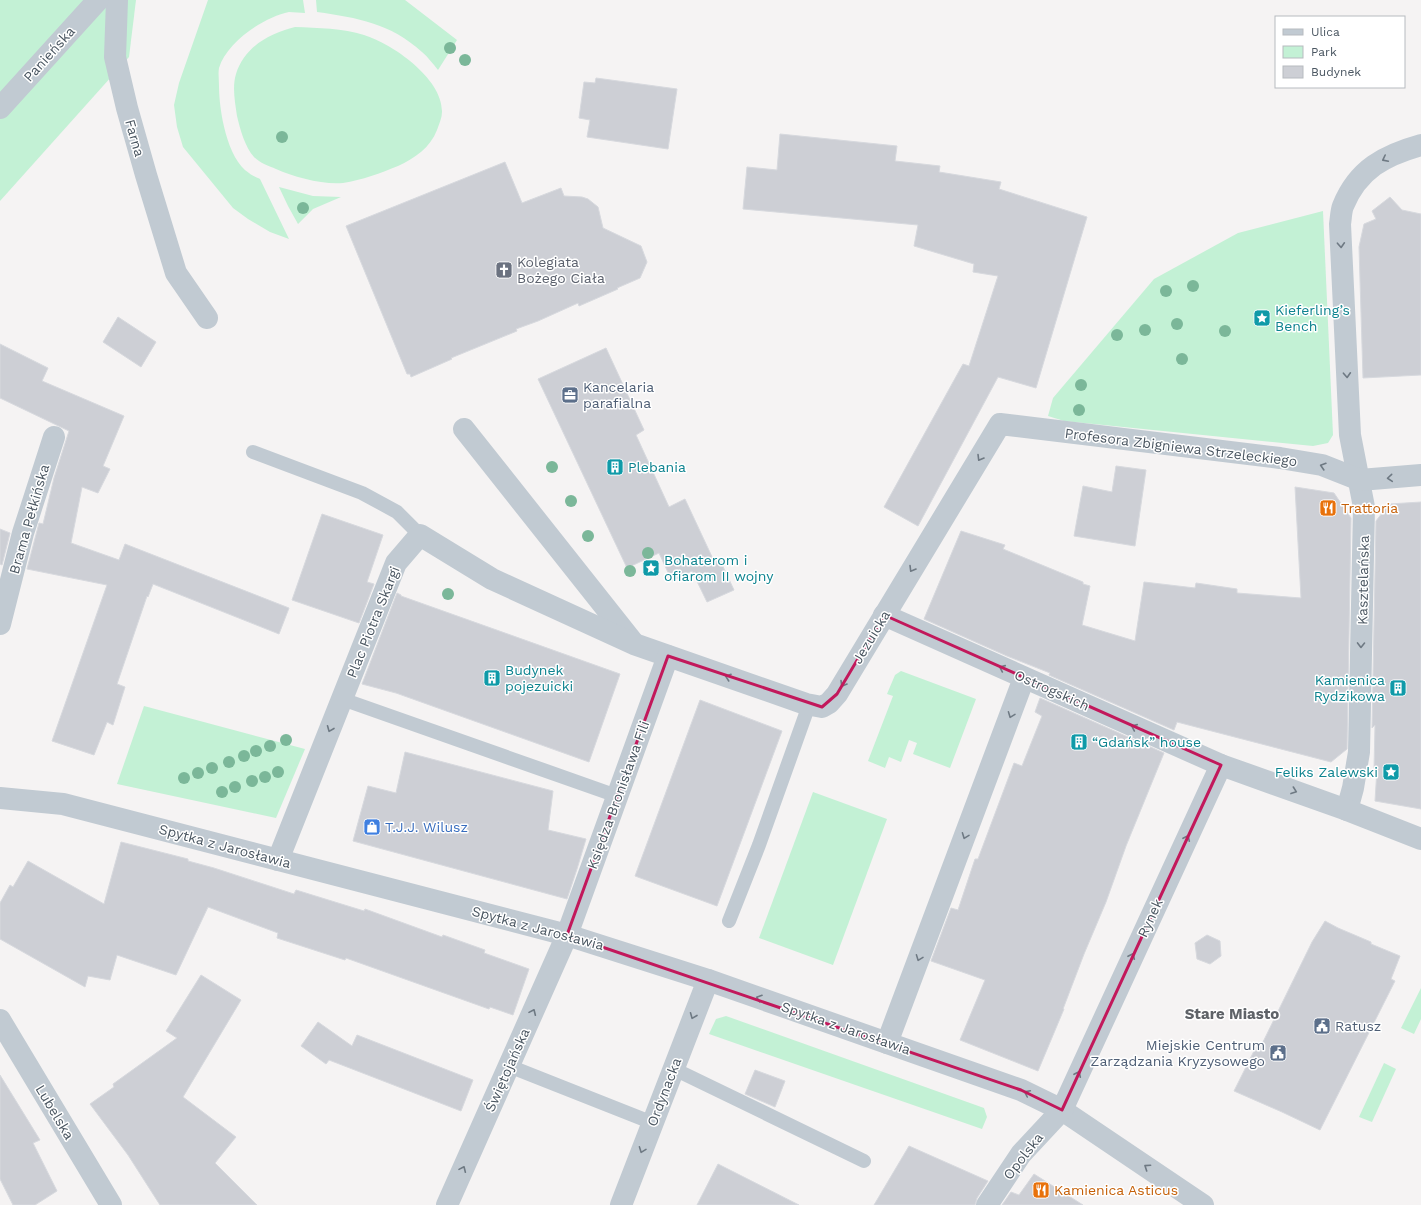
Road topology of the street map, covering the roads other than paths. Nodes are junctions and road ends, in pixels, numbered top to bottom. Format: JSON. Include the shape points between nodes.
{"nodes":[{"id":1,"x":98,"y":0,"type":"edge"},
{"id":2,"x":117,"y":0,"type":"edge"},
{"id":3,"x":0,"y":108,"type":"edge"},
{"id":4,"x":1421,"y":145,"type":"edge"},
{"id":5,"x":207,"y":318,"type":"dead end"},
{"id":6,"x":1000,"y":424,"type":"joint"},
{"id":7,"x":464,"y":429,"type":"dead end"},
{"id":8,"x":54,"y":437,"type":"dead end"},
{"id":9,"x":253,"y":452,"type":"dead end"},
{"id":10,"x":1421,"y":475,"type":"edge"},
{"id":11,"x":1360,"y":480,"type":"junction"},
{"id":12,"x":420,"y":535,"type":"junction"},
{"id":13,"x":884,"y":615,"type":"junction"},
{"id":14,"x":0,"y":624,"type":"edge"},
{"id":15,"x":634,"y":644,"type":"junction"},
{"id":16,"x":668,"y":656,"type":"junction"},
{"id":17,"x":1024,"y":678,"type":"junction"},
{"id":18,"x":342,"y":699,"type":"junction"},
{"id":19,"x":809,"y":705,"type":"junction"},
{"id":20,"x":1221,"y":765,"type":"junction"},
{"id":21,"x":618,"y":796,"type":"junction"},
{"id":22,"x":0,"y":798,"type":"edge"},
{"id":23,"x":1347,"y":810,"type":"junction"},
{"id":24,"x":1421,"y":839,"type":"edge"},
{"id":25,"x":278,"y":860,"type":"junction"},
{"id":26,"x":729,"y":921,"type":"dead end"},
{"id":27,"x":567,"y":935,"type":"junction"},
{"id":28,"x":708,"y":980,"type":"junction"},
{"id":29,"x":0,"y":1020,"type":"edge"},
{"id":30,"x":887,"y":1042,"type":"junction"},
{"id":31,"x":509,"y":1066,"type":"junction"},
{"id":32,"x":674,"y":1069,"type":"junction"},
{"id":33,"x":1062,"y":1110,"type":"junction"},
{"id":34,"x":653,"y":1123,"type":"junction"},
{"id":35,"x":864,"y":1161,"type":"dead end"},
{"id":36,"x":111,"y":1205,"type":"edge"},
{"id":37,"x":447,"y":1205,"type":"edge"},
{"id":38,"x":621,"y":1205,"type":"edge"},
{"id":39,"x":987,"y":1205,"type":"edge"},
{"id":40,"x":1203,"y":1205,"type":"edge"}],
"edges":[{"from":1,"to":3,"type":"street","name":"Panieńska"},
{"from":2,"to":5,"type":"street","name":"Farna","via":[[115,57],[127,108],[176,273]]},
{"from":4,"to":11,"type":"street","name":"Kasztelańska","one_way":true,"via":[[1399,151],[1378,162],[1359,179],[1343,206],[1340,224],[1350,435]]},
{"from":11,"to":6,"type":"street","name":"Profesora Zbigniewa Strzeleckiego","one_way":true,"via":[[1322,465],[1280,458]]},
{"from":6,"to":13,"type":"street","name":"Jezuicka","one_way":true},
{"from":7,"to":15,"type":"street"},
{"from":8,"to":14,"type":"street","name":"Brama Pełkińska","via":[[23,534]]},
{"from":9,"to":12,"type":"lane","via":[[362,493],[397,512]]},
{"from":10,"to":11,"type":"street","one_way":true},
{"from":11,"to":23,"type":"street","name":"Kasztelańska","one_way":true,"via":[[1364,507],[1359,752]]},
{"from":12,"to":15,"type":"street","via":[[492,579]]},
{"from":12,"to":18,"type":"street","name":"Plac Piotra Skargi","via":[[396,563]]},
{"from":17,"to":13,"type":"street","name":"Ostrogskich","one_way":true},
{"from":13,"to":19,"type":"street","name":"Jezuicka","one_way":true,"via":[[837,694],[822,707]]},
{"from":15,"to":16,"type":"street"},
{"from":19,"to":16,"type":"street","name":"Jezuicka","one_way":true},
{"from":16,"to":21,"type":"street","name":"Księdza Bronisława Fili"},
{"from":20,"to":17,"type":"street","name":"Ostrogskich","one_way":true},
{"from":17,"to":30,"type":"street","one_way":true},
{"from":18,"to":21,"type":"lane"},
{"from":18,"to":25,"type":"street","name":"Plac Piotra Skargi","one_way":true},
{"from":19,"to":26,"type":"lane"},
{"from":20,"to":23,"type":"street","one_way":true},
{"from":33,"to":20,"type":"street","name":"Rynek","one_way":true},
{"from":21,"to":27,"type":"street","name":"Księdza Bronisława Fili"},
{"from":22,"to":25,"type":"street","name":"Spytka z Jarosławia","via":[[63,804]]},
{"from":23,"to":24,"type":"street"},
{"from":25,"to":27,"type":"street","name":"Spytka z Jarosławia"},
{"from":27,"to":28,"type":"street","name":"Spytka z Jarosławia"},
{"from":31,"to":27,"type":"street","name":"Świętojańska","one_way":true},
{"from":30,"to":28,"type":"street","name":"Spytka z Jarosławia","one_way":true},
{"from":28,"to":32,"type":"street","name":"Ordynacka","one_way":true},
{"from":29,"to":36,"type":"street","name":"Lubelska"},
{"from":33,"to":30,"type":"street","name":"Spytka z Jarosławia","one_way":true,"via":[[1021,1090]]},
{"from":31,"to":34,"type":"lane"},
{"from":37,"to":31,"type":"street","name":"Świętojańska","one_way":true},
{"from":32,"to":34,"type":"street","name":"Ordynacka"},
{"from":32,"to":35,"type":"lane"},
{"from":33,"to":39,"type":"street","name":"Opolska","via":[[1021,1154]]},
{"from":40,"to":33,"type":"street","one_way":true},
{"from":34,"to":38,"type":"street","name":"Ordynacka","one_way":true}]}
